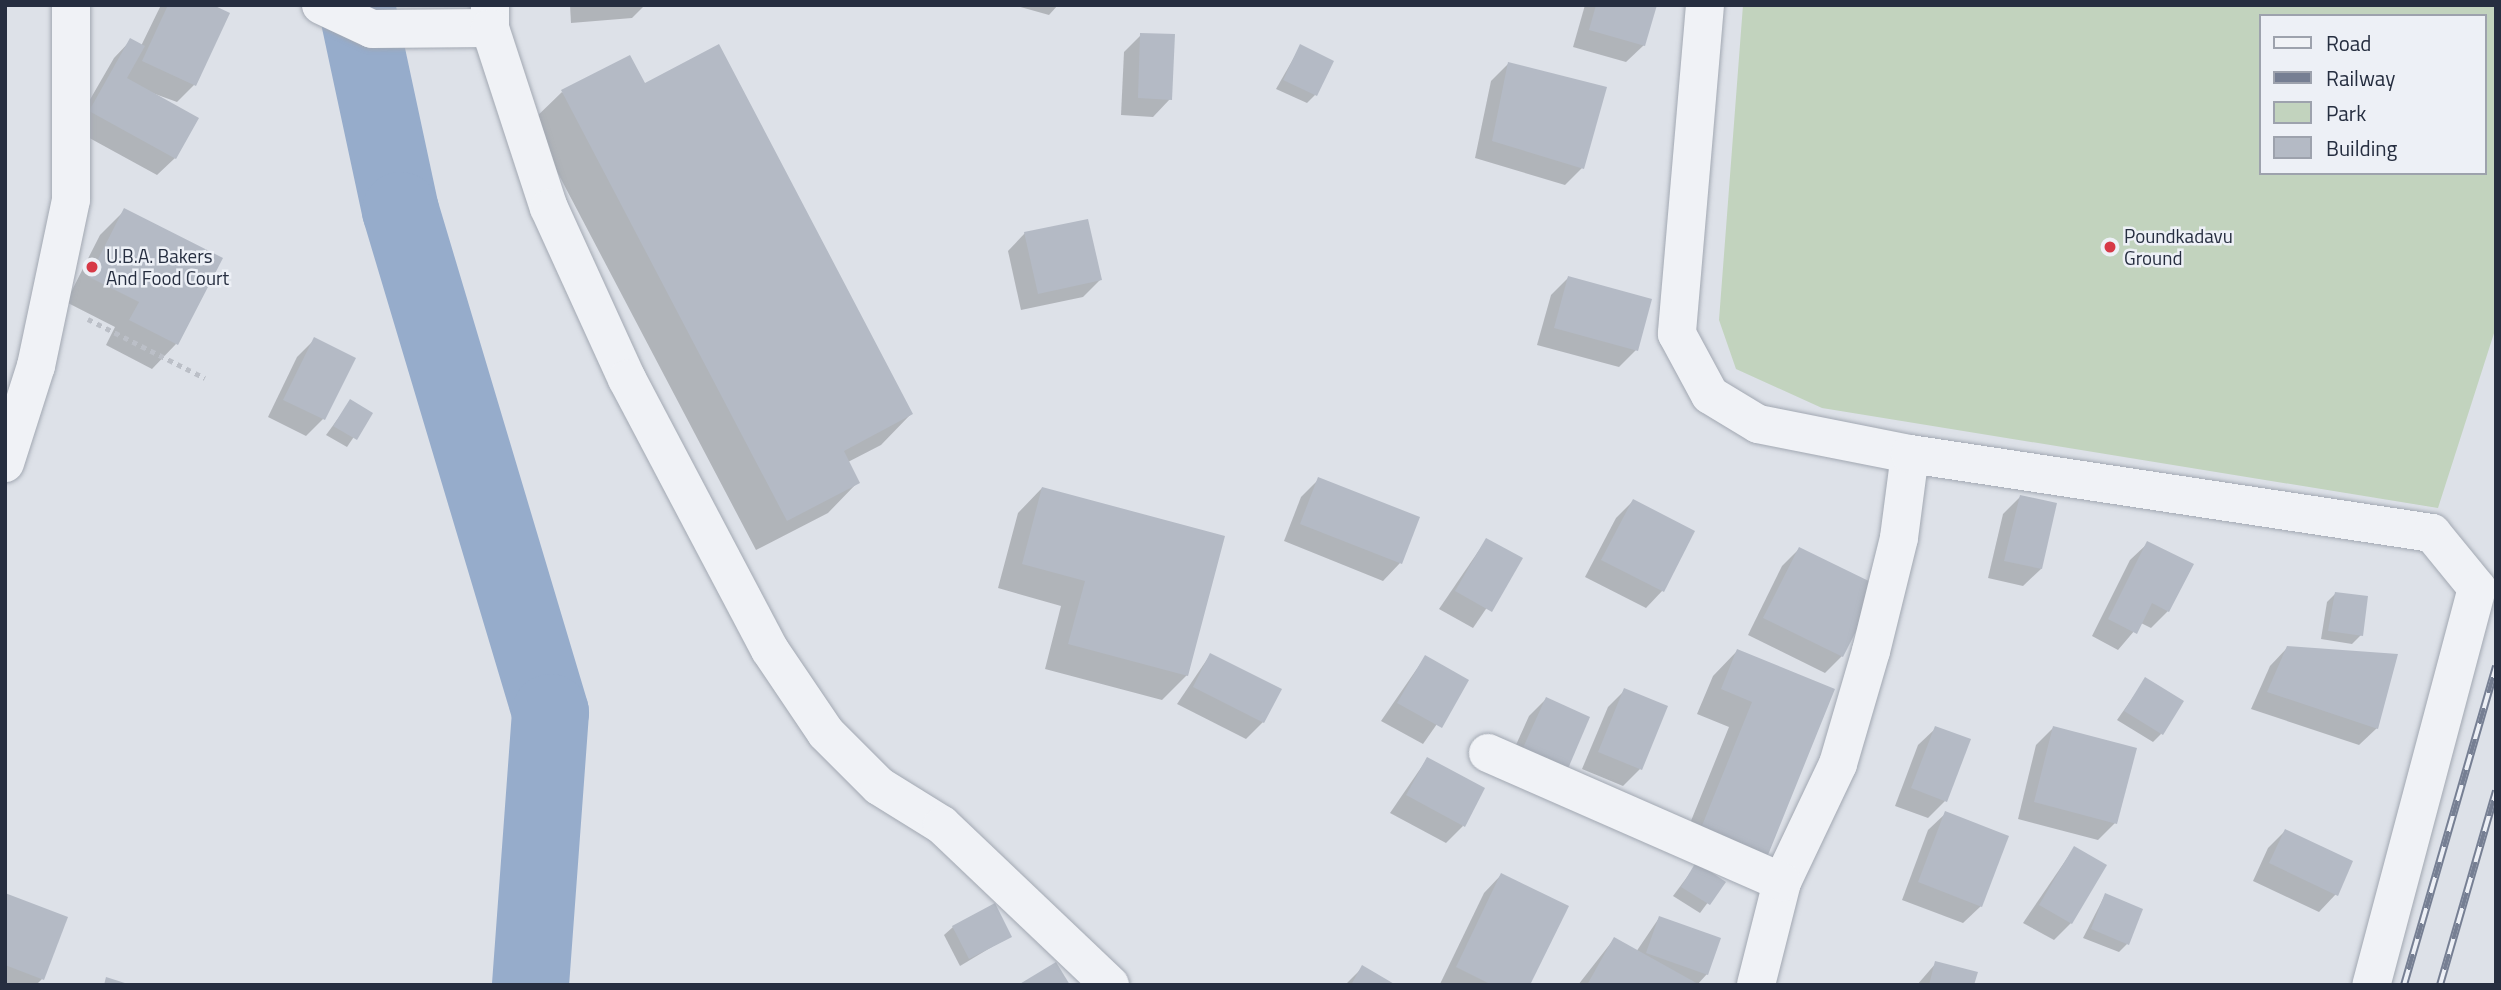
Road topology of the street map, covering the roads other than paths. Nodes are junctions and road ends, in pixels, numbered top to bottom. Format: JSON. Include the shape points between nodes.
{"nodes":[{"id":1,"x":71,"y":5,"type":"edge"},
{"id":2,"x":321,"y":5,"type":"edge"},
{"id":3,"x":1705,"y":5,"type":"edge"},
{"id":4,"x":490,"y":17,"type":"edge"},
{"id":5,"x":1910,"y":454,"type":"junction"},
{"id":6,"x":5,"y":463,"type":"edge"},
{"id":7,"x":1488,"y":753,"type":"dead end"},
{"id":8,"x":1782,"y":882,"type":"junction"},
{"id":9,"x":1110,"y":985,"type":"edge"},
{"id":10,"x":1756,"y":985,"type":"edge"},
{"id":11,"x":2371,"y":985,"type":"edge"}],
"edges":[{"from":1,"to":6,"type":"street","via":[[71,200],[50,300]]},
{"from":2,"to":4,"type":"street","via":[[372,29],[433,32]]},
{"from":3,"to":5,"type":"street","via":[[1677,334],[1710,395],[1758,424]]},
{"from":4,"to":9,"type":"street","via":[[549,208],[627,379],[770,650],[826,733],[879,786],[942,825]]},
{"from":5,"to":8,"type":"street","via":[[1899,538],[1842,752]]},
{"from":5,"to":11,"type":"street","via":[[2431,533],[2477,587]]},
{"from":7,"to":8,"type":"street"},
{"from":8,"to":10,"type":"street"}]}
